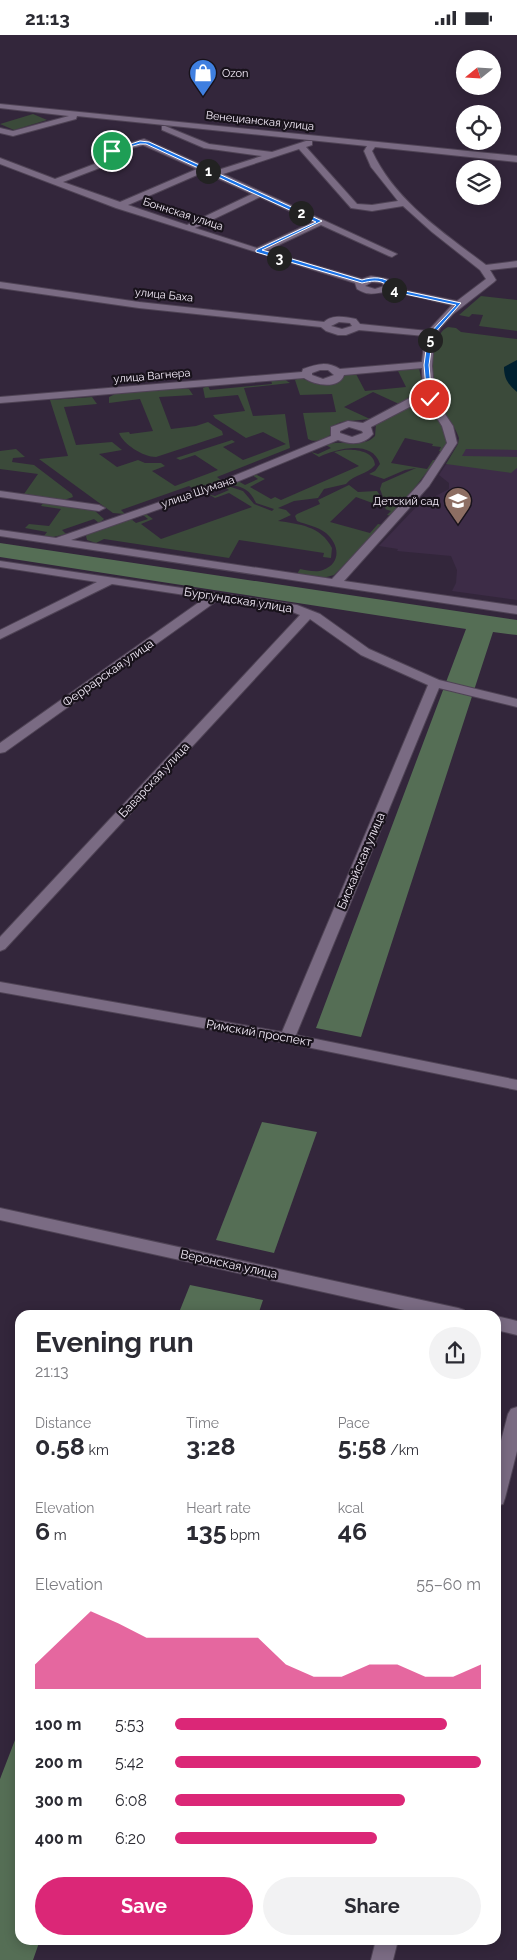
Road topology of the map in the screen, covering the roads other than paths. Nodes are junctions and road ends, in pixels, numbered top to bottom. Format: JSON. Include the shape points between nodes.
{"nodes":[{"id":1,"x":0,"y":106,"type":"edge"},
{"id":2,"x":81,"y":114,"type":"junction"},
{"id":3,"x":152,"y":122,"type":"junction"},
{"id":4,"x":0,"y":130,"type":"edge"},
{"id":5,"x":321,"y":139,"type":"junction"},
{"id":6,"x":373,"y":144,"type":"junction"},
{"id":7,"x":300,"y":146,"type":"junction"},
{"id":8,"x":274,"y":155,"type":"junction"},
{"id":9,"x":517,"y":159,"type":"edge"},
{"id":10,"x":0,"y":161,"type":"edge"},
{"id":11,"x":204,"y":169,"type":"junction"},
{"id":12,"x":215,"y":174,"type":"junction"},
{"id":13,"x":55,"y":182,"type":"junction"},
{"id":14,"x":260,"y":194,"type":"junction"},
{"id":15,"x":405,"y":203,"type":"junction"},
{"id":16,"x":118,"y":206,"type":"junction"},
{"id":17,"x":320,"y":221,"type":"junction"},
{"id":18,"x":188,"y":228,"type":"junction"},
{"id":19,"x":258,"y":251,"type":"junction"},
{"id":20,"x":392,"y":255,"type":"dead end"},
{"id":21,"x":517,"y":264,"type":"edge"},
{"id":22,"x":484,"y":268,"type":"junction"},
{"id":23,"x":0,"y":285,"type":"edge"},
{"id":24,"x":459,"y":304,"type":"junction"},
{"id":25,"x":431,"y":335,"type":"junction"},
{"id":26,"x":427,"y":365,"type":"junction"},
{"id":27,"x":338,"y":372,"type":"junction"},
{"id":28,"x":306,"y":375,"type":"junction"},
{"id":29,"x":428,"y":393,"type":"junction"},
{"id":30,"x":0,"y":400,"type":"edge"},
{"id":31,"x":363,"y":427,"type":"junction"},
{"id":32,"x":337,"y":437,"type":"junction"},
{"id":33,"x":0,"y":494,"type":"edge"},
{"id":34,"x":99,"y":508,"type":"dead end"},
{"id":35,"x":0,"y":533,"type":"edge"},
{"id":36,"x":57,"y":541,"type":"junction"},
{"id":37,"x":0,"y":564,"type":"edge"},
{"id":38,"x":110,"y":581,"type":"junction"},
{"id":39,"x":336,"y":582,"type":"junction"},
{"id":40,"x":216,"y":597,"type":"junction"},
{"id":41,"x":517,"y":609,"type":"edge"},
{"id":42,"x":308,"y":614,"type":"junction"},
{"id":43,"x":0,"y":635,"type":"edge"},
{"id":44,"x":435,"y":683,"type":"junction"},
{"id":45,"x":517,"y":703,"type":"edge"},
{"id":46,"x":0,"y":749,"type":"edge"},
{"id":47,"x":0,"y":946,"type":"edge"},
{"id":48,"x":0,"y":987,"type":"edge"},
{"id":49,"x":287,"y":1038,"type":"junction"},
{"id":50,"x":517,"y":1085,"type":"edge"},
{"id":51,"x":0,"y":1214,"type":"edge"},
{"id":52,"x":435,"y":1310,"type":"edge"},
{"id":53,"x":501,"y":1324,"type":"edge"},
{"id":54,"x":517,"y":1328,"type":"edge"},
{"id":55,"x":517,"y":1414,"type":"edge"},
{"id":56,"x":501,"y":1477,"type":"edge"},
{"id":57,"x":386,"y":1945,"type":"edge"},
{"id":58,"x":382,"y":1960,"type":"edge"}],
"edges":[{"from":1,"to":2,"type":"street","name":"Венецианская улица"},
{"from":2,"to":3,"type":"street","name":"Венецианская улица"},
{"from":2,"to":4,"type":"street","via":[[21,132]]},
{"from":3,"to":5,"type":"street","name":"Венецианская улица"},
{"from":3,"to":8,"type":"street","via":[[208,146]]},
{"from":5,"to":6,"type":"street","name":"Венецианская улица"},
{"from":5,"to":7,"type":"street"},
{"from":6,"to":9,"type":"street","name":"Венецианская улица"},
{"from":6,"to":15,"type":"street","via":[[368,151],[372,164]]},
{"from":7,"to":8,"type":"street"},
{"from":7,"to":15,"type":"street","via":[[354,206],[372,208]]},
{"from":8,"to":12,"type":"street"},
{"from":10,"to":13,"type":"street","name":"Боннская улица"},
{"from":11,"to":12,"type":"street"},
{"from":11,"to":13,"type":"street","via":[[140,142],[111,152],[119,158]]},
{"from":11,"to":16,"type":"street"},
{"from":12,"to":14,"type":"street"},
{"from":13,"to":16,"type":"street","name":"Боннская улица"},
{"from":14,"to":17,"type":"street"},
{"from":14,"to":18,"type":"street"},
{"from":15,"to":22,"type":"street"},
{"from":16,"to":18,"type":"street","name":"Боннская улица"},
{"from":17,"to":19,"type":"street"},
{"from":17,"to":20,"type":"street"},
{"from":18,"to":19,"type":"street","name":"Боннская улица"},
{"from":19,"to":24,"type":"street","name":"Боннская улица","via":[[362,282],[381,280],[390,285],[388,289]]},
{"from":21,"to":22,"type":"street"},
{"from":22,"to":24,"type":"street","via":[[491,280]]},
{"from":23,"to":25,"type":"street","name":"улица Баха","via":[[138,305],[326,325],[330,321],[344,319],[353,321],[357,327]]},
{"from":24,"to":25,"type":"street"},
{"from":25,"to":26,"type":"street"},
{"from":26,"to":27,"type":"street"},
{"from":26,"to":29,"type":"street"},
{"from":27,"to":28,"type":"street","via":[[330,367],[319,367],[310,369]]},
{"from":27,"to":28,"type":"street","via":[[337,378],[328,381],[313,380]]},
{"from":28,"to":30,"type":"street","name":"улица Вагнера"},
{"from":29,"to":31,"type":"street"},
{"from":29,"to":39,"type":"street","via":[[450,431],[452,443],[425,484]]},
{"from":31,"to":32,"type":"street","via":[[348,424],[338,427],[334,432]]},
{"from":31,"to":32,"type":"street","via":[[368,434],[362,439]]},
{"from":32,"to":36,"type":"street","name":"улица Шумана","via":[[230,481]]},
{"from":33,"to":34,"type":"street"},
{"from":35,"to":36,"type":"street"},
{"from":36,"to":39,"type":"street"},
{"from":37,"to":38,"type":"street","name":"Бургундская улица"},
{"from":38,"to":40,"type":"street","name":"Бургундская улица"},
{"from":38,"to":43,"type":"street"},
{"from":39,"to":41,"type":"street"},
{"from":40,"to":42,"type":"street","name":"Бургундская улица","via":[[293,608]]},
{"from":40,"to":46,"type":"street","name":"Феррарская улица"},
{"from":42,"to":44,"type":"street","name":"Бургундская улица","via":[[365,652]]},
{"from":42,"to":47,"type":"street","name":"Баварская улица"},
{"from":44,"to":45,"type":"street","name":"Бургундская улица"},
{"from":44,"to":49,"type":"street","name":"Бискайская улица"},
{"from":48,"to":49,"type":"street","name":"Римский проспект"},
{"from":49,"to":50,"type":"street","name":"Римский проспект"},
{"from":51,"to":52,"type":"street","name":"Веронская улица"},
{"from":53,"to":54,"type":"street"},
{"from":55,"to":56,"type":"street"},
{"from":57,"to":58,"type":"street"}]}
